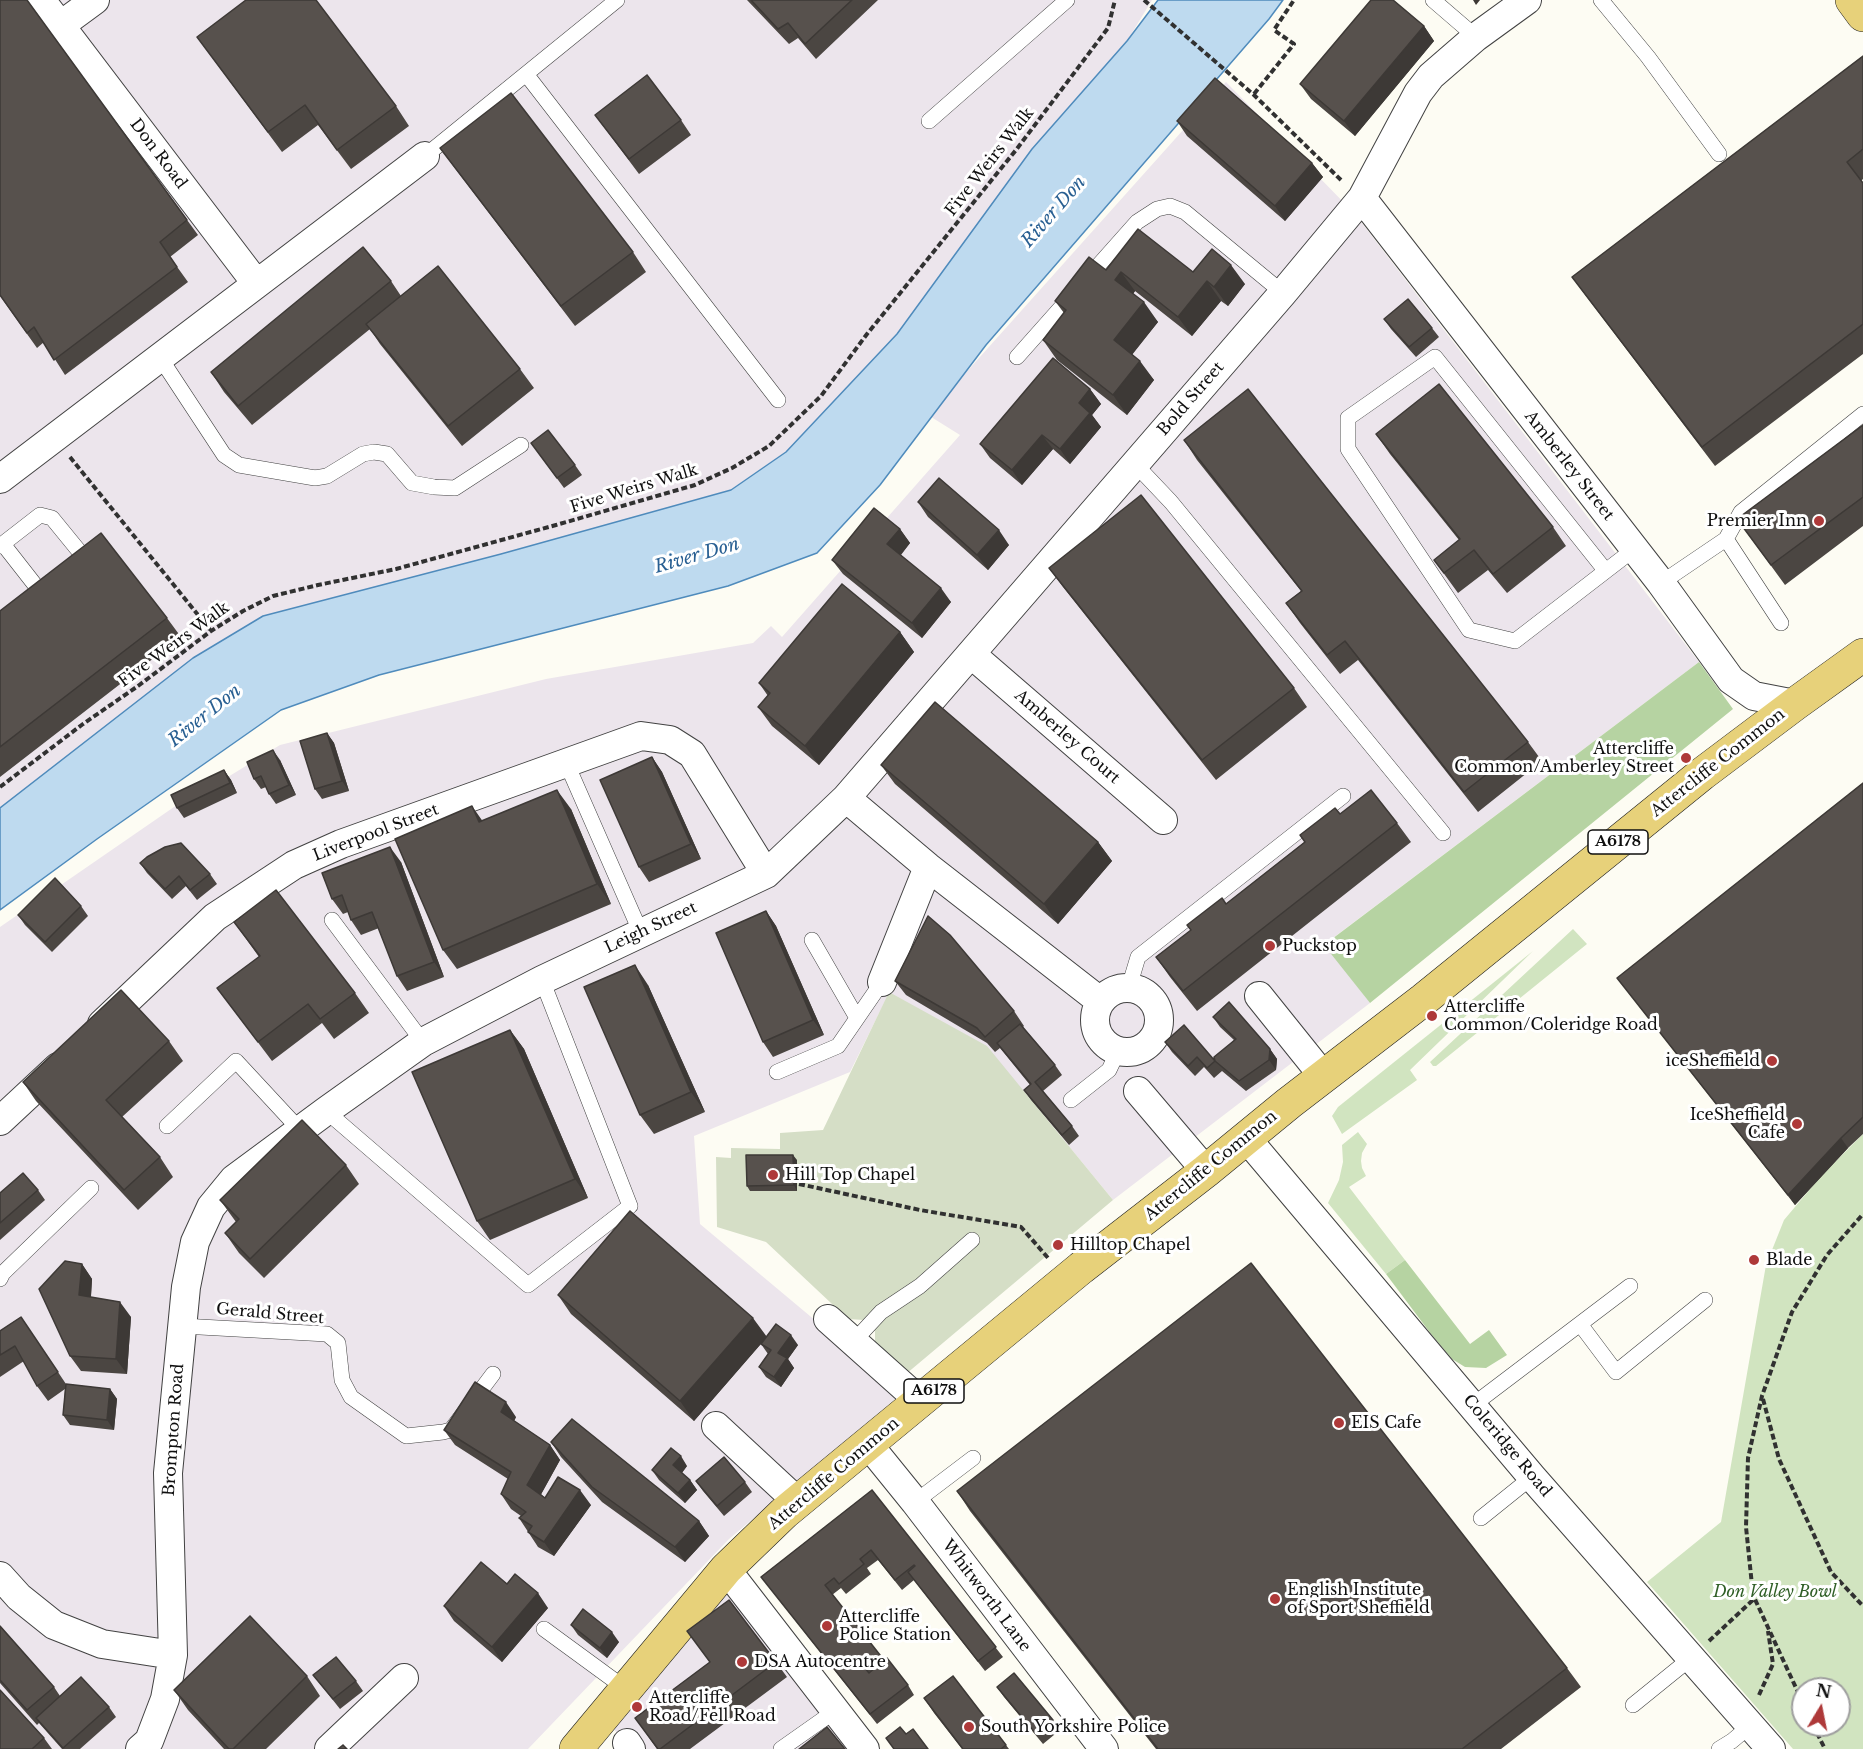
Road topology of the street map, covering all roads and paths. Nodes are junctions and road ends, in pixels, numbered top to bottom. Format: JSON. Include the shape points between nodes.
{"nodes":[{"id":1,"x":41,"y":0,"type":"edge"},
{"id":2,"x":95,"y":0,"type":"edge"},
{"id":3,"x":617,"y":0,"type":"edge"},
{"id":4,"x":1067,"y":0,"type":"edge"},
{"id":5,"x":1115,"y":0,"type":"edge"},
{"id":6,"x":1144,"y":0,"type":"edge"},
{"id":7,"x":1294,"y":0,"type":"edge"},
{"id":8,"x":1433,"y":0,"type":"edge"},
{"id":9,"x":1527,"y":0,"type":"edge"},
{"id":10,"x":1601,"y":0,"type":"edge"},
{"id":11,"x":1852,"y":0,"type":"edge"},
{"id":12,"x":1863,"y":15,"type":"edge"},
{"id":13,"x":61,"y":25,"type":"junction"},
{"id":14,"x":1476,"y":37,"type":"junction"},
{"id":15,"x":526,"y":74,"type":"junction"},
{"id":16,"x":1254,"y":94,"type":"junction"},
{"id":17,"x":929,"y":122,"type":"dead end"},
{"id":18,"x":1719,"y":154,"type":"dead end"},
{"id":19,"x":424,"y":156,"type":"joint"},
{"id":20,"x":1362,"y":198,"type":"junction"},
{"id":21,"x":256,"y":283,"type":"junction"},
{"id":22,"x":1283,"y":293,"type":"junction"},
{"id":23,"x":159,"y":357,"type":"junction"},
{"id":24,"x":1017,"y":357,"type":"dead end"},
{"id":25,"x":778,"y":400,"type":"dead end"},
{"id":26,"x":1863,"y":414,"type":"edge"},
{"id":27,"x":54,"y":438,"type":"junction"},
{"id":28,"x":520,"y":445,"type":"dead end"},
{"id":29,"x":1135,"y":464,"type":"junction"},
{"id":30,"x":0,"y":478,"type":"edge"},
{"id":31,"x":1726,"y":539,"type":"junction"},
{"id":32,"x":1,"y":545,"type":"edge"},
{"id":33,"x":1633,"y":550,"type":"junction"},
{"id":34,"x":83,"y":556,"type":"edge"},
{"id":35,"x":1605,"y":570,"type":"junction"},
{"id":36,"x":1661,"y":584,"type":"junction"},
{"id":37,"x":39,"y":590,"type":"edge"},
{"id":38,"x":1781,"y":623,"type":"dead end"},
{"id":39,"x":212,"y":631,"type":"junction"},
{"id":40,"x":971,"y":654,"type":"junction"},
{"id":41,"x":1863,"y":655,"type":"edge"},
{"id":42,"x":1795,"y":704,"type":"junction"},
{"id":43,"x":566,"y":762,"type":"junction"},
{"id":44,"x":0,"y":787,"type":"edge"},
{"id":45,"x":1343,"y":796,"type":"dead end"},
{"id":46,"x":846,"y":798,"type":"junction"},
{"id":47,"x":1163,"y":820,"type":"dead end"},
{"id":48,"x":1443,"y":833,"type":"dead end"},
{"id":49,"x":928,"y":867,"type":"junction"},
{"id":50,"x":766,"y":874,"type":"junction"},
{"id":51,"x":332,"y":920,"type":"dead end"},
{"id":52,"x":641,"y":933,"type":"junction"},
{"id":53,"x":812,"y":940,"type":"dead end"},
{"id":54,"x":542,"y":980,"type":"junction"},
{"id":55,"x":882,"y":982,"type":"joint"},
{"id":56,"x":1129,"y":987,"type":"junction"},
{"id":57,"x":1259,"y":996,"type":"dead end"},
{"id":58,"x":1100,"y":1001,"type":"junction"},
{"id":59,"x":857,"y":1018,"type":"junction"},
{"id":60,"x":423,"y":1042,"type":"junction"},
{"id":61,"x":1118,"y":1051,"type":"junction"},
{"id":62,"x":777,"y":1072,"type":"dead end"},
{"id":63,"x":1324,"y":1077,"type":"junction"},
{"id":64,"x":1138,"y":1091,"type":"dead end"},
{"id":65,"x":1071,"y":1100,"type":"dead end"},
{"id":66,"x":326,"y":1111,"type":"junction"},
{"id":67,"x":0,"y":1121,"type":"edge"},
{"id":68,"x":167,"y":1126,"type":"dead end"},
{"id":69,"x":300,"y":1130,"type":"junction"},
{"id":70,"x":1247,"y":1139,"type":"junction"},
{"id":71,"x":1206,"y":1171,"type":"junction"},
{"id":72,"x":799,"y":1184,"type":"dead end"},
{"id":73,"x":91,"y":1188,"type":"dead end"},
{"id":74,"x":1863,"y":1214,"type":"edge"},
{"id":75,"x":972,"y":1240,"type":"dead end"},
{"id":76,"x":195,"y":1242,"type":"joint"},
{"id":77,"x":0,"y":1279,"type":"edge"},
{"id":78,"x":1067,"y":1280,"type":"junction"},
{"id":79,"x":1630,"y":1286,"type":"dead end"},
{"id":80,"x":1705,"y":1300,"type":"dead end"},
{"id":81,"x":828,"y":1319,"type":"dead end"},
{"id":82,"x":1580,"y":1324,"type":"junction"},
{"id":83,"x":182,"y":1326,"type":"junction"},
{"id":84,"x":854,"y":1341,"type":"junction"},
{"id":85,"x":493,"y":1374,"type":"dead end"},
{"id":86,"x":1762,"y":1396,"type":"junction"},
{"id":87,"x":921,"y":1402,"type":"junction"},
{"id":88,"x":1473,"y":1405,"type":"junction"},
{"id":89,"x":716,"y":1426,"type":"dead end"},
{"id":90,"x":868,"y":1444,"type":"junction"},
{"id":91,"x":974,"y":1458,"type":"dead end"},
{"id":92,"x":1532,"y":1477,"type":"junction"},
{"id":93,"x":798,"y":1502,"type":"junction"},
{"id":94,"x":915,"y":1503,"type":"junction"},
{"id":95,"x":1481,"y":1518,"type":"dead end"},
{"id":96,"x":726,"y":1569,"type":"junction"},
{"id":97,"x":0,"y":1576,"type":"edge"},
{"id":98,"x":1754,"y":1599,"type":"junction"},
{"id":99,"x":1863,"y":1606,"type":"edge"},
{"id":100,"x":1768,"y":1627,"type":"junction"},
{"id":101,"x":544,"y":1629,"type":"dead end"},
{"id":102,"x":173,"y":1655,"type":"junction"},
{"id":103,"x":1691,"y":1658,"type":"junction"},
{"id":104,"x":1791,"y":1677,"type":"edge"},
{"id":105,"x":404,"y":1678,"type":"dead end"},
{"id":106,"x":626,"y":1689,"type":"junction"},
{"id":107,"x":1633,"y":1705,"type":"dead end"},
{"id":108,"x":836,"y":1711,"type":"junction"},
{"id":109,"x":1751,"y":1725,"type":"junction"},
{"id":110,"x":149,"y":1746,"type":"edge"},
{"id":111,"x":329,"y":1749,"type":"edge"},
{"id":112,"x":576,"y":1749,"type":"edge"},
{"id":113,"x":781,"y":1749,"type":"edge"},
{"id":114,"x":865,"y":1749,"type":"edge"},
{"id":115,"x":1104,"y":1749,"type":"edge"},
{"id":116,"x":1719,"y":1749,"type":"edge"},
{"id":117,"x":1771,"y":1749,"type":"edge"}],
"edges":[{"from":1,"to":13,"type":"street","name":"Don Road"},
{"from":2,"to":13,"type":"street"},
{"from":3,"to":15,"type":"lane"},
{"from":4,"to":17,"type":"lane"},
{"from":5,"to":39,"type":"path","name":"Five Weirs Walk","via":[[1108,28],[1016,150],[821,396],[769,446],[695,485],[396,569],[273,596]]},
{"from":6,"to":16,"type":"path"},
{"from":7,"to":16,"type":"path","via":[[1274,30],[1294,44]]},
{"from":8,"to":14,"type":"lane"},
{"from":9,"to":14,"type":"street","name":"Bold Street"},
{"from":10,"to":18,"type":"lane"},
{"from":11,"to":12,"type":"main road"},
{"from":13,"to":21,"type":"street","name":"Don Road"},
{"from":14,"to":20,"type":"street","name":"Bold Street","via":[[1431,76],[1418,93]]},
{"from":15,"to":19,"type":"lane"},
{"from":15,"to":25,"type":"lane"},
{"from":16,"to":20,"type":"path"},
{"from":19,"to":21,"type":"street"},
{"from":20,"to":22,"type":"street","name":"Bold Street"},
{"from":20,"to":33,"type":"street","name":"Amberley Street"},
{"from":21,"to":23,"type":"street"},
{"from":22,"to":24,"type":"lane","via":[[1185,212],[1170,206],[1157,209],[1137,222]]},
{"from":22,"to":29,"type":"street","name":"Bold Street"},
{"from":23,"to":27,"type":"street"},
{"from":23,"to":28,"type":"lane","via":[[224,455],[239,465],[315,478],[327,476],[363,454],[374,452],[387,454],[412,483],[455,488]]},
{"from":26,"to":31,"type":"lane","via":[[1741,512]]},
{"from":27,"to":30,"type":"street"},
{"from":27,"to":39,"type":"path"},
{"from":29,"to":40,"type":"street","name":"Bold Street"},
{"from":29,"to":48,"type":"lane","via":[[1179,511]]},
{"from":31,"to":36,"type":"lane"},
{"from":31,"to":38,"type":"lane"},
{"from":32,"to":34,"type":"lane","via":[[40,515],[52,518]]},
{"from":32,"to":37,"type":"lane"},
{"from":33,"to":35,"type":"lane"},
{"from":33,"to":36,"type":"street","name":"Amberley Street"},
{"from":35,"to":35,"type":"lane","via":[[1515,641],[1469,630],[1348,449],[1348,418],[1435,357]]},
{"from":36,"to":42,"type":"street","name":"Amberley Street","via":[[1731,680],[1754,696]]},
{"from":39,"to":44,"type":"path","name":"Five Weirs Walk"},
{"from":40,"to":46,"type":"street","name":"Bold Street"},
{"from":40,"to":47,"type":"street","name":"Amberley Court"},
{"from":41,"to":42,"type":"main road","name":"Attercliffe Common","number":"A6178"},
{"from":42,"to":63,"type":"main road","name":"Attercliffe Common","number":"A6178"},
{"from":43,"to":50,"type":"street","name":"Liverpool Street","via":[[641,736],[670,740],[692,754]]},
{"from":43,"to":52,"type":"lane"},
{"from":43,"to":67,"type":"street","name":"Liverpool Street","via":[[294,865],[215,917]]},
{"from":45,"to":56,"type":"lane","via":[[1138,957]]},
{"from":46,"to":49,"type":"street"},
{"from":46,"to":50,"type":"street","name":"Leigh Street"},
{"from":49,"to":55,"type":"street"},
{"from":49,"to":58,"type":"street"},
{"from":50,"to":52,"type":"street","name":"Leigh Street"},
{"from":51,"to":60,"type":"lane"},
{"from":52,"to":54,"type":"street","name":"Leigh Street"},
{"from":53,"to":59,"type":"lane"},
{"from":54,"to":60,"type":"street","name":"Leigh Street"},
{"from":54,"to":66,"type":"lane","via":[[630,1206],[528,1285]]},
{"from":55,"to":59,"type":"lane"},
{"from":56,"to":58,"type":"street","via":[[1118,988]]},
{"from":56,"to":61,"type":"street","via":[[1150,996],[1159,1016],[1159,1027],[1147,1045],[1138,1050]]},
{"from":57,"to":63,"type":"street"},
{"from":58,"to":61,"type":"street","via":[[1094,1020],[1096,1030],[1101,1040]]},
{"from":59,"to":62,"type":"lane","via":[[838,1046]]},
{"from":60,"to":66,"type":"street","name":"Leigh Street"},
{"from":61,"to":65,"type":"lane","via":[[1109,1070]]},
{"from":63,"to":70,"type":"main road","name":"Attercliffe Common","number":"A6178"},
{"from":64,"to":71,"type":"street"},
{"from":66,"to":69,"type":"street","name":"Leigh Street"},
{"from":68,"to":69,"type":"lane","via":[[236,1061]]},
{"from":69,"to":76,"type":"street","name":"Leigh Street","via":[[234,1179],[211,1207]]},
{"from":70,"to":71,"type":"main road","name":"Attercliffe Common","number":"A6178"},
{"from":70,"to":88,"type":"street","name":"Coleridge Road"},
{"from":71,"to":78,"type":"main road","name":"Attercliffe Common","number":"A6178"},
{"from":72,"to":78,"type":"path","via":[[1022,1227]]},
{"from":73,"to":77,"type":"lane"},
{"from":74,"to":86,"type":"path","via":[[1827,1255],[1792,1312]]},
{"from":75,"to":84,"type":"lane","via":[[920,1286],[881,1312]]},
{"from":76,"to":83,"type":"street","name":"Brompton Road"},
{"from":78,"to":87,"type":"main road","name":"Attercliffe Common","number":"A6178"},
{"from":79,"to":82,"type":"lane"},
{"from":80,"to":82,"type":"lane","via":[[1616,1372]]},
{"from":81,"to":84,"type":"street"},
{"from":82,"to":88,"type":"lane"},
{"from":83,"to":85,"type":"lane","name":"Gerald Street","via":[[327,1334],[338,1343],[342,1380],[351,1397],[406,1436],[451,1430]]},
{"from":83,"to":102,"type":"street","name":"Brompton Road","via":[[168,1473]]},
{"from":84,"to":87,"type":"street"},
{"from":86,"to":98,"type":"path","via":[[1748,1458],[1746,1527]]},
{"from":86,"to":99,"type":"path","via":[[1779,1460],[1831,1572]]},
{"from":87,"to":90,"type":"main road","name":"Attercliffe Common","number":"A6178"},
{"from":88,"to":92,"type":"street","name":"Coleridge Road"},
{"from":89,"to":93,"type":"street"},
{"from":90,"to":93,"type":"main road","name":"Attercliffe Common","number":"A6178"},
{"from":90,"to":94,"type":"street","name":"Whitworth Lane"},
{"from":91,"to":94,"type":"lane"},
{"from":92,"to":95,"type":"lane"},
{"from":92,"to":103,"type":"street","name":"Coleridge Road"},
{"from":93,"to":96,"type":"main road","name":"Attercliffe Common","number":"A6178"},
{"from":94,"to":115,"type":"street","name":"Whitworth Lane"},
{"from":96,"to":106,"type":"main road","name":"Attercliffe Common","number":"A6178"},
{"from":96,"to":108,"type":"street"},
{"from":97,"to":102,"type":"street","via":[[54,1625],[102,1644]]},
{"from":98,"to":100,"type":"path"},
{"from":98,"to":103,"type":"path"},
{"from":100,"to":104,"type":"path"},
{"from":100,"to":109,"type":"path","via":[[1773,1664],[1756,1700]]},
{"from":101,"to":106,"type":"lane"},
{"from":102,"to":110,"type":"street","name":"Brompton Road","via":[[165,1699]]},
{"from":103,"to":107,"type":"lane"},
{"from":103,"to":109,"type":"street","name":"Coleridge Road"},
{"from":105,"to":111,"type":"street"},
{"from":106,"to":112,"type":"main road","name":"Attercliffe Common","number":"A6178"},
{"from":108,"to":113,"type":"lane"},
{"from":108,"to":114,"type":"street"},
{"from":109,"to":116,"type":"lane"},
{"from":109,"to":117,"type":"street","name":"Coleridge Road"}]}
